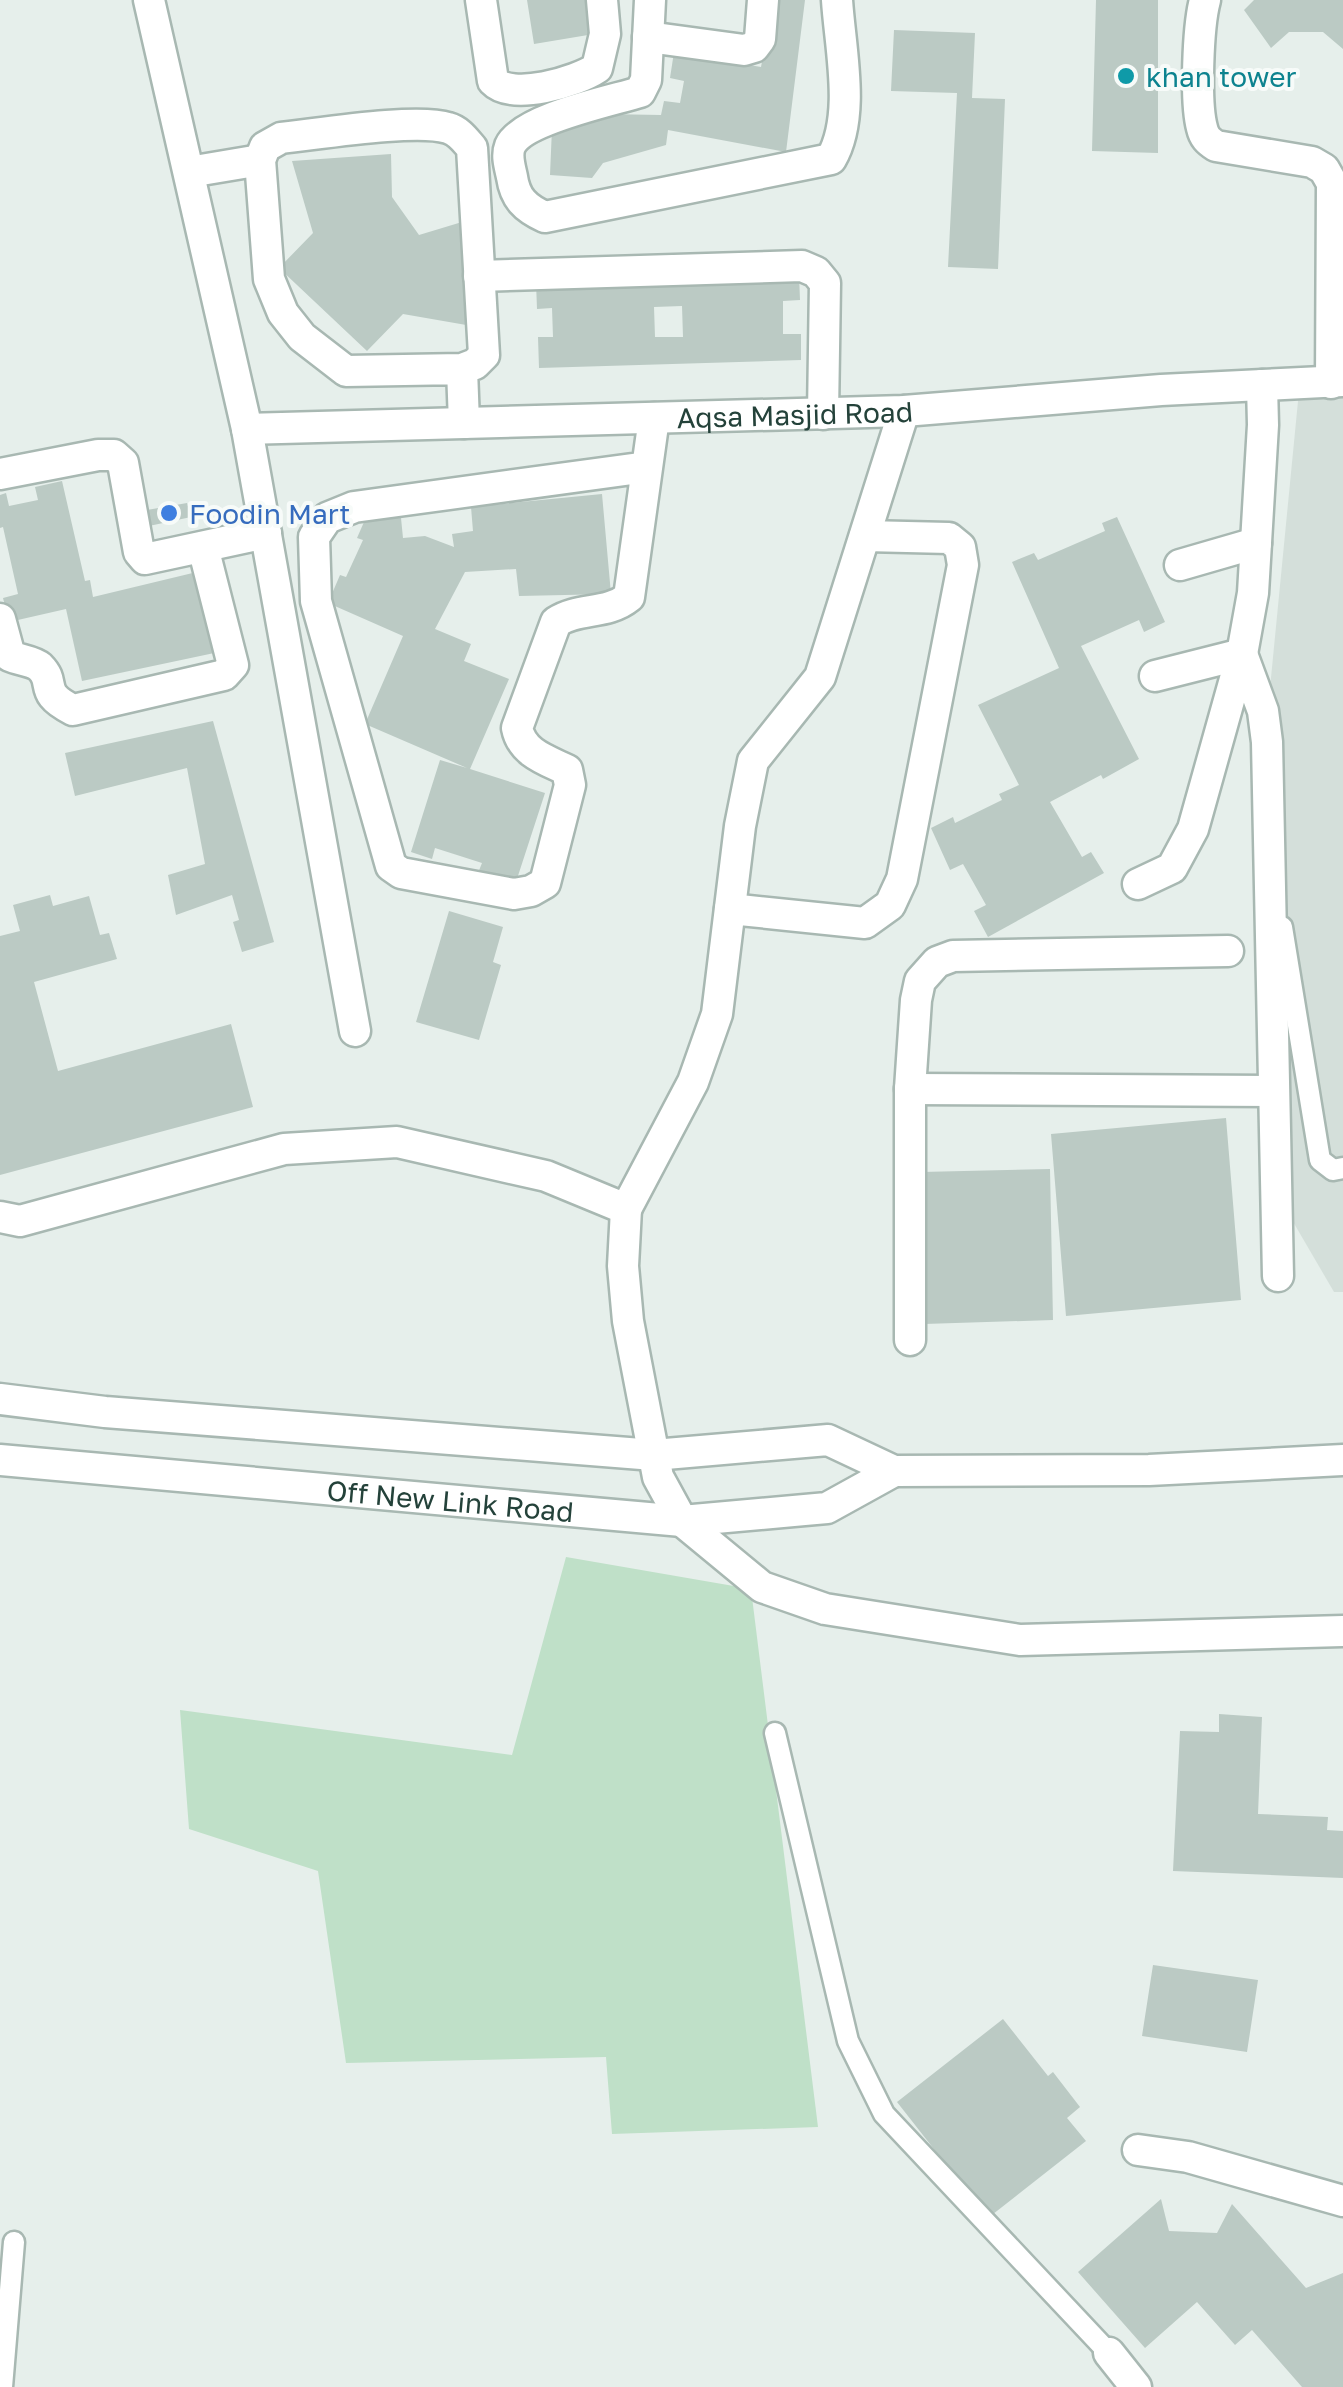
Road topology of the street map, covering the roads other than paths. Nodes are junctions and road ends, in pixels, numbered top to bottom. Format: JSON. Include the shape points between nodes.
{"nodes":[{"id":1,"x":149,"y":0,"type":"edge"},
{"id":2,"x":481,"y":0,"type":"edge"},
{"id":3,"x":602,"y":0,"type":"edge"},
{"id":4,"x":650,"y":0,"type":"edge"},
{"id":5,"x":763,"y":0,"type":"edge"},
{"id":6,"x":837,"y":0,"type":"edge"},
{"id":7,"x":1205,"y":0,"type":"edge"},
{"id":8,"x":648,"y":37,"type":"junction"},
{"id":9,"x":260,"y":160,"type":"junction"},
{"id":10,"x":188,"y":172,"type":"junction"},
{"id":11,"x":479,"y":276,"type":"junction"},
{"id":12,"x":462,"y":368,"type":"junction"},
{"id":13,"x":1337,"y":382,"type":"edge"},
{"id":14,"x":1262,"y":385,"type":"junction"},
{"id":15,"x":904,"y":411,"type":"junction"},
{"id":16,"x":823,"y":414,"type":"junction"},
{"id":17,"x":654,"y":418,"type":"junction"},
{"id":18,"x":464,"y":423,"type":"junction"},
{"id":19,"x":247,"y":429,"type":"junction"},
{"id":20,"x":648,"y":467,"type":"junction"},
{"id":21,"x":0,"y":474,"type":"edge"},
{"id":22,"x":266,"y":532,"type":"junction"},
{"id":23,"x":865,"y":536,"type":"junction"},
{"id":24,"x":1256,"y":543,"type":"junction"},
{"id":25,"x":203,"y":547,"type":"junction"},
{"id":26,"x":1180,"y":565,"type":"dead end"},
{"id":27,"x":0,"y":619,"type":"edge"},
{"id":28,"x":1242,"y":654,"type":"junction"},
{"id":29,"x":334,"y":664,"type":"junction"},
{"id":30,"x":290,"y":672,"type":"junction"},
{"id":31,"x":1155,"y":676,"type":"dead end"},
{"id":32,"x":1138,"y":884,"type":"dead end"},
{"id":33,"x":730,"y":909,"type":"junction"},
{"id":34,"x":1281,"y":920,"type":"dead end"},
{"id":35,"x":1228,"y":950,"type":"dead end"},
{"id":36,"x":355,"y":1031,"type":"dead end"},
{"id":37,"x":910,"y":1088,"type":"junction"},
{"id":38,"x":1272,"y":1091,"type":"junction"},
{"id":39,"x":1343,"y":1168,"type":"edge"},
{"id":40,"x":626,"y":1209,"type":"junction"},
{"id":41,"x":0,"y":1217,"type":"edge"},
{"id":42,"x":1278,"y":1276,"type":"dead end"},
{"id":43,"x":910,"y":1340,"type":"dead end"},
{"id":44,"x":0,"y":1399,"type":"edge"},
{"id":45,"x":654,"y":1455,"type":"junction"},
{"id":46,"x":0,"y":1460,"type":"edge"},
{"id":47,"x":1343,"y":1460,"type":"edge"},
{"id":48,"x":894,"y":1471,"type":"junction"},
{"id":49,"x":682,"y":1521,"type":"junction"},
{"id":50,"x":1343,"y":1631,"type":"edge"},
{"id":51,"x":775,"y":1732,"type":"dead end"},
{"id":52,"x":1138,"y":2150,"type":"dead end"},
{"id":53,"x":1343,"y":2201,"type":"edge"},
{"id":54,"x":14,"y":2242,"type":"dead end"},
{"id":55,"x":1109,"y":2352,"type":"joint"},
{"id":56,"x":2,"y":2387,"type":"edge"},
{"id":57,"x":1136,"y":2387,"type":"edge"}],
"edges":[{"from":1,"to":10,"type":"street"},
{"from":2,"to":3,"type":"street","via":[[493,81],[515,92],[582,78],[597,68],[605,34]]},
{"from":4,"to":8,"type":"street"},
{"from":5,"to":8,"type":"street","via":[[754,48]]},
{"from":6,"to":8,"type":"street","via":[[844,91],[838,146],[830,160],[545,217],[523,204],[514,189],[511,143],[537,124],[640,92]]},
{"from":7,"to":13,"type":"street","via":[[1199,59],[1206,140],[1312,162],[1332,183]]},
{"from":9,"to":10,"type":"street"},
{"from":9,"to":11,"type":"street","via":[[281,138],[423,124],[449,128],[472,148]]},
{"from":9,"to":12,"type":"street","via":[[269,279],[302,337],[346,372]]},
{"from":10,"to":19,"type":"street"},
{"from":11,"to":12,"type":"street","via":[[484,356]]},
{"from":11,"to":16,"type":"street","via":[[802,266],[825,283]]},
{"from":12,"to":18,"type":"street"},
{"from":13,"to":14,"type":"street","name":"Aqsa Masjid Road"},
{"from":14,"to":15,"type":"street","name":"Aqsa Masjid Road"},
{"from":14,"to":24,"type":"street"},
{"from":15,"to":16,"type":"street","name":"Aqsa Masjid Road"},
{"from":15,"to":23,"type":"street"},
{"from":16,"to":17,"type":"street","name":"Aqsa Masjid Road"},
{"from":17,"to":18,"type":"street","name":"Aqsa Masjid Road"},
{"from":17,"to":20,"type":"street"},
{"from":18,"to":19,"type":"street","name":"Aqsa Masjid Road"},
{"from":19,"to":22,"type":"street"},
{"from":20,"to":29,"type":"street","via":[[354,507],[327,518],[314,538],[316,602]]},
{"from":20,"to":29,"type":"street","via":[[629,597],[556,622],[517,728],[529,751],[567,770],[570,785],[544,883],[514,894],[401,874],[391,866]]},
{"from":21,"to":25,"type":"street","via":[[114,455],[123,463],[138,552],[145,559]]},
{"from":22,"to":25,"type":"street"},
{"from":22,"to":30,"type":"street"},
{"from":23,"to":33,"type":"street","via":[[820,677],[753,761]]},
{"from":23,"to":33,"type":"street","via":[[948,538],[960,547],[963,565],[902,879],[890,906],[865,923]]},
{"from":24,"to":26,"type":"street"},
{"from":24,"to":28,"type":"street"},
{"from":25,"to":27,"type":"street","via":[[229,642],[232,664],[224,675],[73,710],[48,692],[37,665],[10,656]]},
{"from":28,"to":31,"type":"street"},
{"from":28,"to":32,"type":"street","via":[[1193,829],[1172,868]]},
{"from":28,"to":38,"type":"street","via":[[1267,735]]},
{"from":29,"to":30,"type":"street"},
{"from":30,"to":36,"type":"street"},
{"from":33,"to":40,"type":"street","via":[[718,1014],[693,1082]]},
{"from":34,"to":39,"type":"lane","via":[[1320,1160],[1333,1170]]},
{"from":35,"to":37,"type":"street","via":[[953,956],[938,962],[920,981]]},
{"from":37,"to":38,"type":"street"},
{"from":37,"to":43,"type":"street"},
{"from":38,"to":42,"type":"street"},
{"from":40,"to":41,"type":"street","via":[[546,1176],[397,1142],[284,1149],[20,1221]]},
{"from":40,"to":45,"type":"street","via":[[628,1322]]},
{"from":44,"to":45,"type":"street","name":"Off New Link Road"},
{"from":45,"to":48,"type":"street","name":"Off New Link Road","via":[[828,1440]]},
{"from":45,"to":49,"type":"street"},
{"from":46,"to":49,"type":"street","name":"Off New Link Road"},
{"from":47,"to":48,"type":"street","name":"Off New Link Road","via":[[1149,1470]]},
{"from":48,"to":49,"type":"street","name":"Off New Link Road","via":[[827,1508]]},
{"from":49,"to":50,"type":"street","via":[[762,1587],[825,1609],[1020,1640]]},
{"from":51,"to":55,"type":"lane","via":[[848,2041],[884,2114]]},
{"from":52,"to":53,"type":"street","via":[[1188,2157]]},
{"from":54,"to":56,"type":"lane"},
{"from":55,"to":57,"type":"street"}]}
